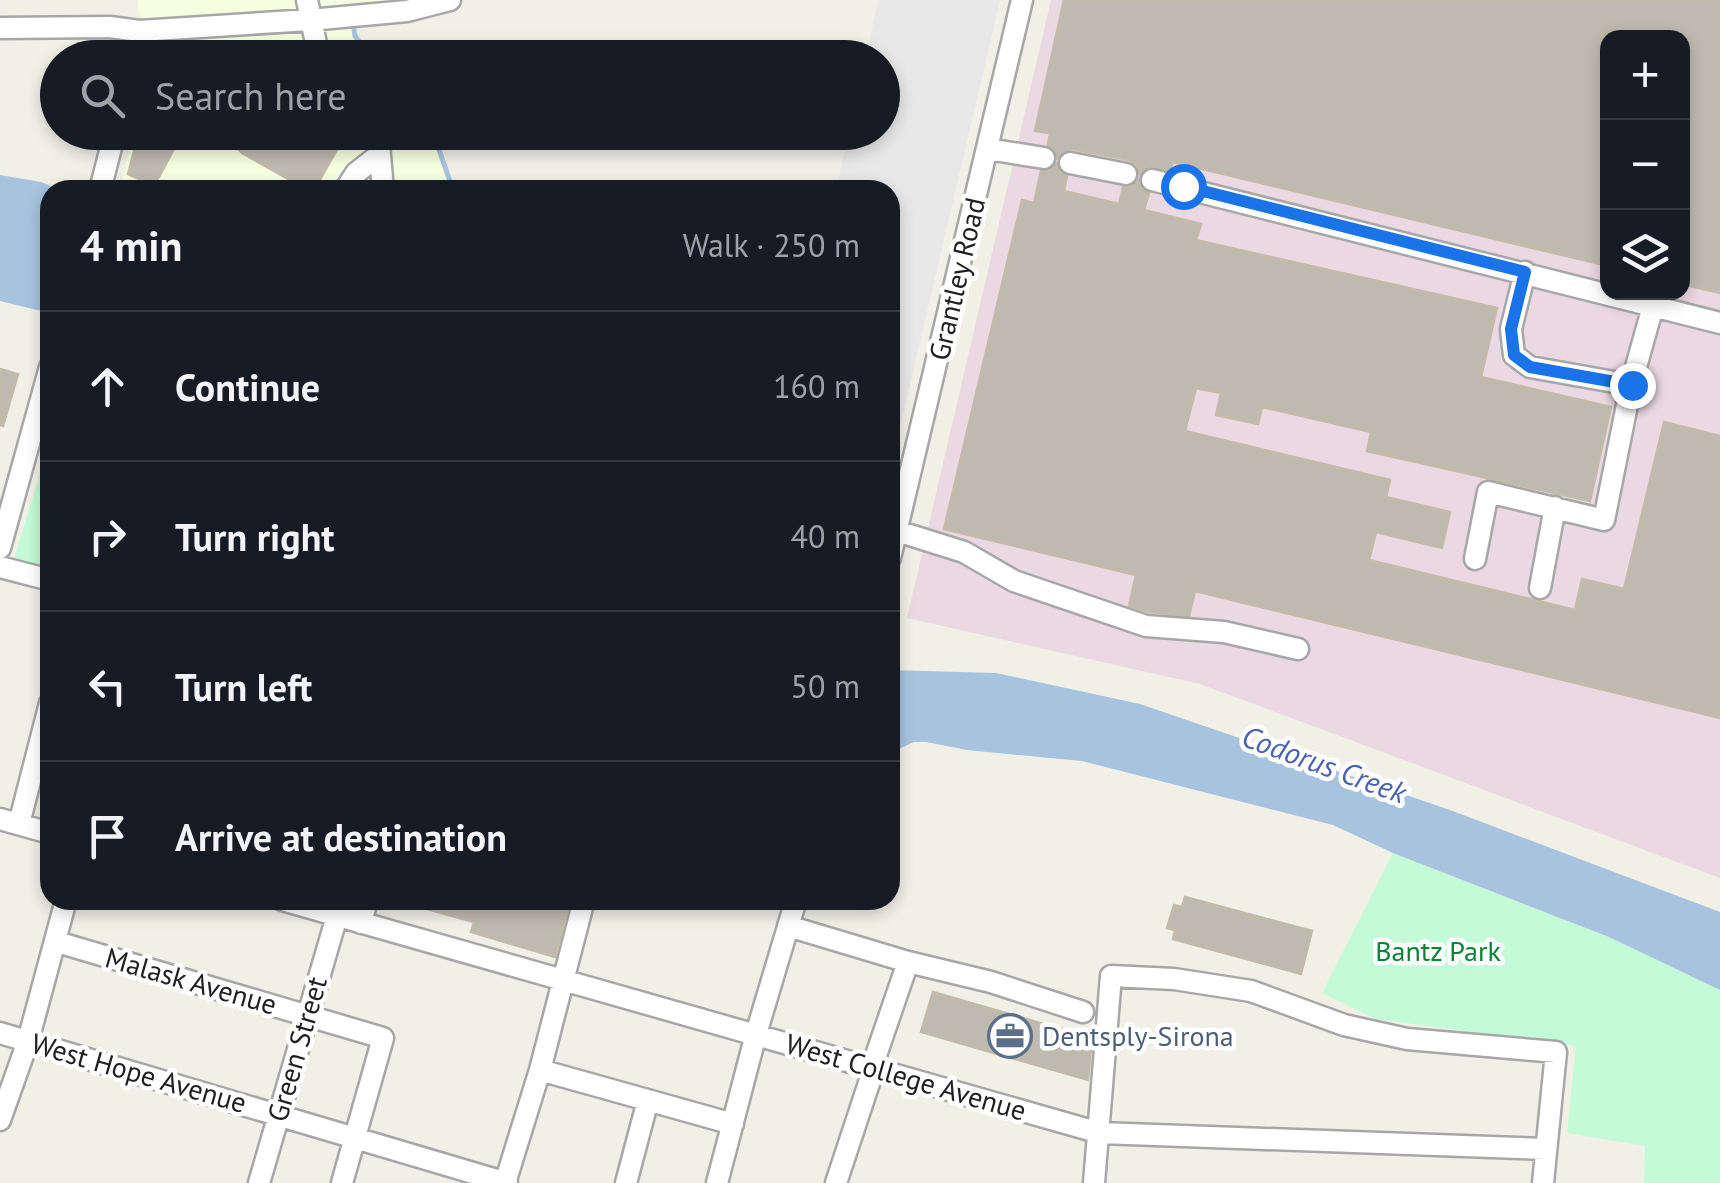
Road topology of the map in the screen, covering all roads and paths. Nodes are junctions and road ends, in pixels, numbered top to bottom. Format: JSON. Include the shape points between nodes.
{"nodes":[{"id":1,"x":450,"y":0,"type":"edge"},
{"id":2,"x":1022,"y":0,"type":"edge"},
{"id":3,"x":316,"y":13,"type":"edge"},
{"id":4,"x":0,"y":28,"type":"edge"},
{"id":5,"x":139,"y":31,"type":"junction"},
{"id":6,"x":137,"y":40,"type":"edge"},
{"id":7,"x":318,"y":40,"type":"edge"},
{"id":8,"x":988,"y":149,"type":"junction"},
{"id":9,"x":110,"y":150,"type":"edge"},
{"id":10,"x":379,"y":150,"type":"edge"},
{"id":11,"x":379,"y":155,"type":"junction"},
{"id":12,"x":1044,"y":158,"type":"dead end"},
{"id":13,"x":1070,"y":163,"type":"dead end"},
{"id":14,"x":1126,"y":174,"type":"dead end"},
{"id":15,"x":103,"y":180,"type":"edge"},
{"id":16,"x":351,"y":180,"type":"edge"},
{"id":17,"x":382,"y":180,"type":"edge"},
{"id":18,"x":1152,"y":180,"type":"dead end"},
{"id":19,"x":1525,"y":272,"type":"junction"},
{"id":20,"x":1654,"y":306,"type":"junction"},
{"id":21,"x":1720,"y":322,"type":"edge"},
{"id":22,"x":1632,"y":385,"type":"junction"},
{"id":23,"x":40,"y":396,"type":"edge"},
{"id":24,"x":10,"y":473,"type":"edge"},
{"id":25,"x":1555,"y":507,"type":"junction"},
{"id":26,"x":900,"y":514,"type":"edge"},
{"id":27,"x":900,"y":532,"type":"edge"},
{"id":28,"x":0,"y":548,"type":"edge"},
{"id":29,"x":1475,"y":558,"type":"dead end"},
{"id":30,"x":0,"y":567,"type":"edge"},
{"id":31,"x":40,"y":577,"type":"edge"},
{"id":32,"x":1540,"y":588,"type":"dead end"},
{"id":33,"x":1298,"y":650,"type":"dead end"},
{"id":34,"x":40,"y":733,"type":"edge"},
{"id":35,"x":10,"y":822,"type":"edge"},
{"id":36,"x":40,"y":830,"type":"edge"},
{"id":37,"x":64,"y":910,"type":"edge"},
{"id":38,"x":316,"y":910,"type":"edge"},
{"id":39,"x":364,"y":910,"type":"edge"},
{"id":40,"x":581,"y":910,"type":"edge"},
{"id":41,"x":793,"y":910,"type":"edge"},
{"id":42,"x":337,"y":916,"type":"junction"},
{"id":43,"x":360,"y":923,"type":"junction"},
{"id":44,"x":788,"y":926,"type":"junction"},
{"id":45,"x":56,"y":942,"type":"junction"},
{"id":46,"x":908,"y":962,"type":"junction"},
{"id":47,"x":563,"y":981,"type":"junction"},
{"id":48,"x":1083,"y":1012,"type":"dead end"},
{"id":49,"x":307,"y":1015,"type":"junction"},
{"id":50,"x":0,"y":1033,"type":"edge"},
{"id":51,"x":756,"y":1034,"type":"junction"},
{"id":52,"x":28,"y":1041,"type":"junction"},
{"id":53,"x":873,"y":1068,"type":"junction"},
{"id":54,"x":540,"y":1070,"type":"junction"},
{"id":55,"x":648,"y":1100,"type":"junction"},
{"id":56,"x":278,"y":1114,"type":"junction"},
{"id":57,"x":0,"y":1120,"type":"edge"},
{"id":58,"x":733,"y":1124,"type":"junction"},
{"id":59,"x":1100,"y":1133,"type":"junction"},
{"id":60,"x":354,"y":1140,"type":"junction"},
{"id":61,"x":1546,"y":1149,"type":"junction"},
{"id":62,"x":258,"y":1183,"type":"edge"},
{"id":63,"x":342,"y":1183,"type":"edge"},
{"id":64,"x":506,"y":1183,"type":"edge"},
{"id":65,"x":626,"y":1183,"type":"edge"},
{"id":66,"x":717,"y":1183,"type":"edge"},
{"id":67,"x":836,"y":1183,"type":"edge"},
{"id":68,"x":1094,"y":1183,"type":"edge"},
{"id":69,"x":1542,"y":1183,"type":"edge"}],
"edges":[{"from":1,"to":3,"type":"street","via":[[360,16]]},
{"from":2,"to":8,"type":"street","name":"Grantley Road"},
{"from":3,"to":5,"type":"street"},
{"from":3,"to":7,"type":"street"},
{"from":4,"to":5,"type":"street"},
{"from":5,"to":6,"type":"street"},
{"from":8,"to":12,"type":"street"},
{"from":8,"to":26,"type":"street","name":"Grantley Road"},
{"from":9,"to":15,"type":"street"},
{"from":10,"to":11,"type":"street"},
{"from":11,"to":16,"type":"street"},
{"from":11,"to":17,"type":"street"},
{"from":13,"to":14,"type":"street"},
{"from":18,"to":19,"type":"street"},
{"from":19,"to":20,"type":"street"},
{"from":19,"to":22,"type":"street","via":[[1511,329],[1514,355],[1530,367]]},
{"from":20,"to":21,"type":"street"},
{"from":20,"to":22,"type":"street"},
{"from":22,"to":25,"type":"street","via":[[1604,520]]},
{"from":23,"to":24,"type":"street"},
{"from":24,"to":28,"type":"street"},
{"from":25,"to":29,"type":"street","via":[[1488,492]]},
{"from":25,"to":32,"type":"street"},
{"from":27,"to":33,"type":"street","via":[[1146,626],[1224,632]]},
{"from":30,"to":31,"type":"street"},
{"from":34,"to":35,"type":"street"},
{"from":35,"to":36,"type":"street"},
{"from":37,"to":45,"type":"street"},
{"from":38,"to":42,"type":"street","name":"West College Avenue"},
{"from":39,"to":43,"type":"street"},
{"from":40,"to":47,"type":"street"},
{"from":41,"to":44,"type":"street"},
{"from":42,"to":43,"type":"street","name":"West College Avenue"},
{"from":42,"to":49,"type":"street","name":"Green Street"},
{"from":43,"to":47,"type":"street","name":"West College Avenue"},
{"from":44,"to":46,"type":"street"},
{"from":44,"to":51,"type":"street"},
{"from":45,"to":49,"type":"street","name":"Malask Avenue"},
{"from":45,"to":52,"type":"street"},
{"from":46,"to":48,"type":"street"},
{"from":46,"to":53,"type":"street"},
{"from":47,"to":51,"type":"street","name":"West College Avenue"},
{"from":47,"to":54,"type":"street"},
{"from":49,"to":56,"type":"street","name":"Green Street"},
{"from":49,"to":60,"type":"street","name":"Malask Avenue","via":[[383,1038]]},
{"from":50,"to":52,"type":"street","name":"West Hope Avenue"},
{"from":51,"to":53,"type":"street","name":"West College Avenue"},
{"from":51,"to":58,"type":"street"},
{"from":52,"to":56,"type":"street","name":"West Hope Avenue"},
{"from":52,"to":57,"type":"street"},
{"from":53,"to":59,"type":"street","name":"West College Avenue"},
{"from":53,"to":67,"type":"street"},
{"from":54,"to":55,"type":"street"},
{"from":54,"to":64,"type":"street"},
{"from":55,"to":58,"type":"street"},
{"from":55,"to":65,"type":"street"},
{"from":56,"to":60,"type":"street","name":"West Hope Avenue"},
{"from":56,"to":62,"type":"street","name":"Green Street"},
{"from":58,"to":66,"type":"street"},
{"from":59,"to":61,"type":"street","name":"West College Avenue"},
{"from":59,"to":61,"type":"street","via":[[1111,976],[1251,991],[1344,1025],[1407,1039],[1556,1052]]},
{"from":59,"to":68,"type":"street"},
{"from":60,"to":63,"type":"street"},
{"from":60,"to":64,"type":"street","name":"West Hope Avenue"},
{"from":61,"to":69,"type":"street"}]}
